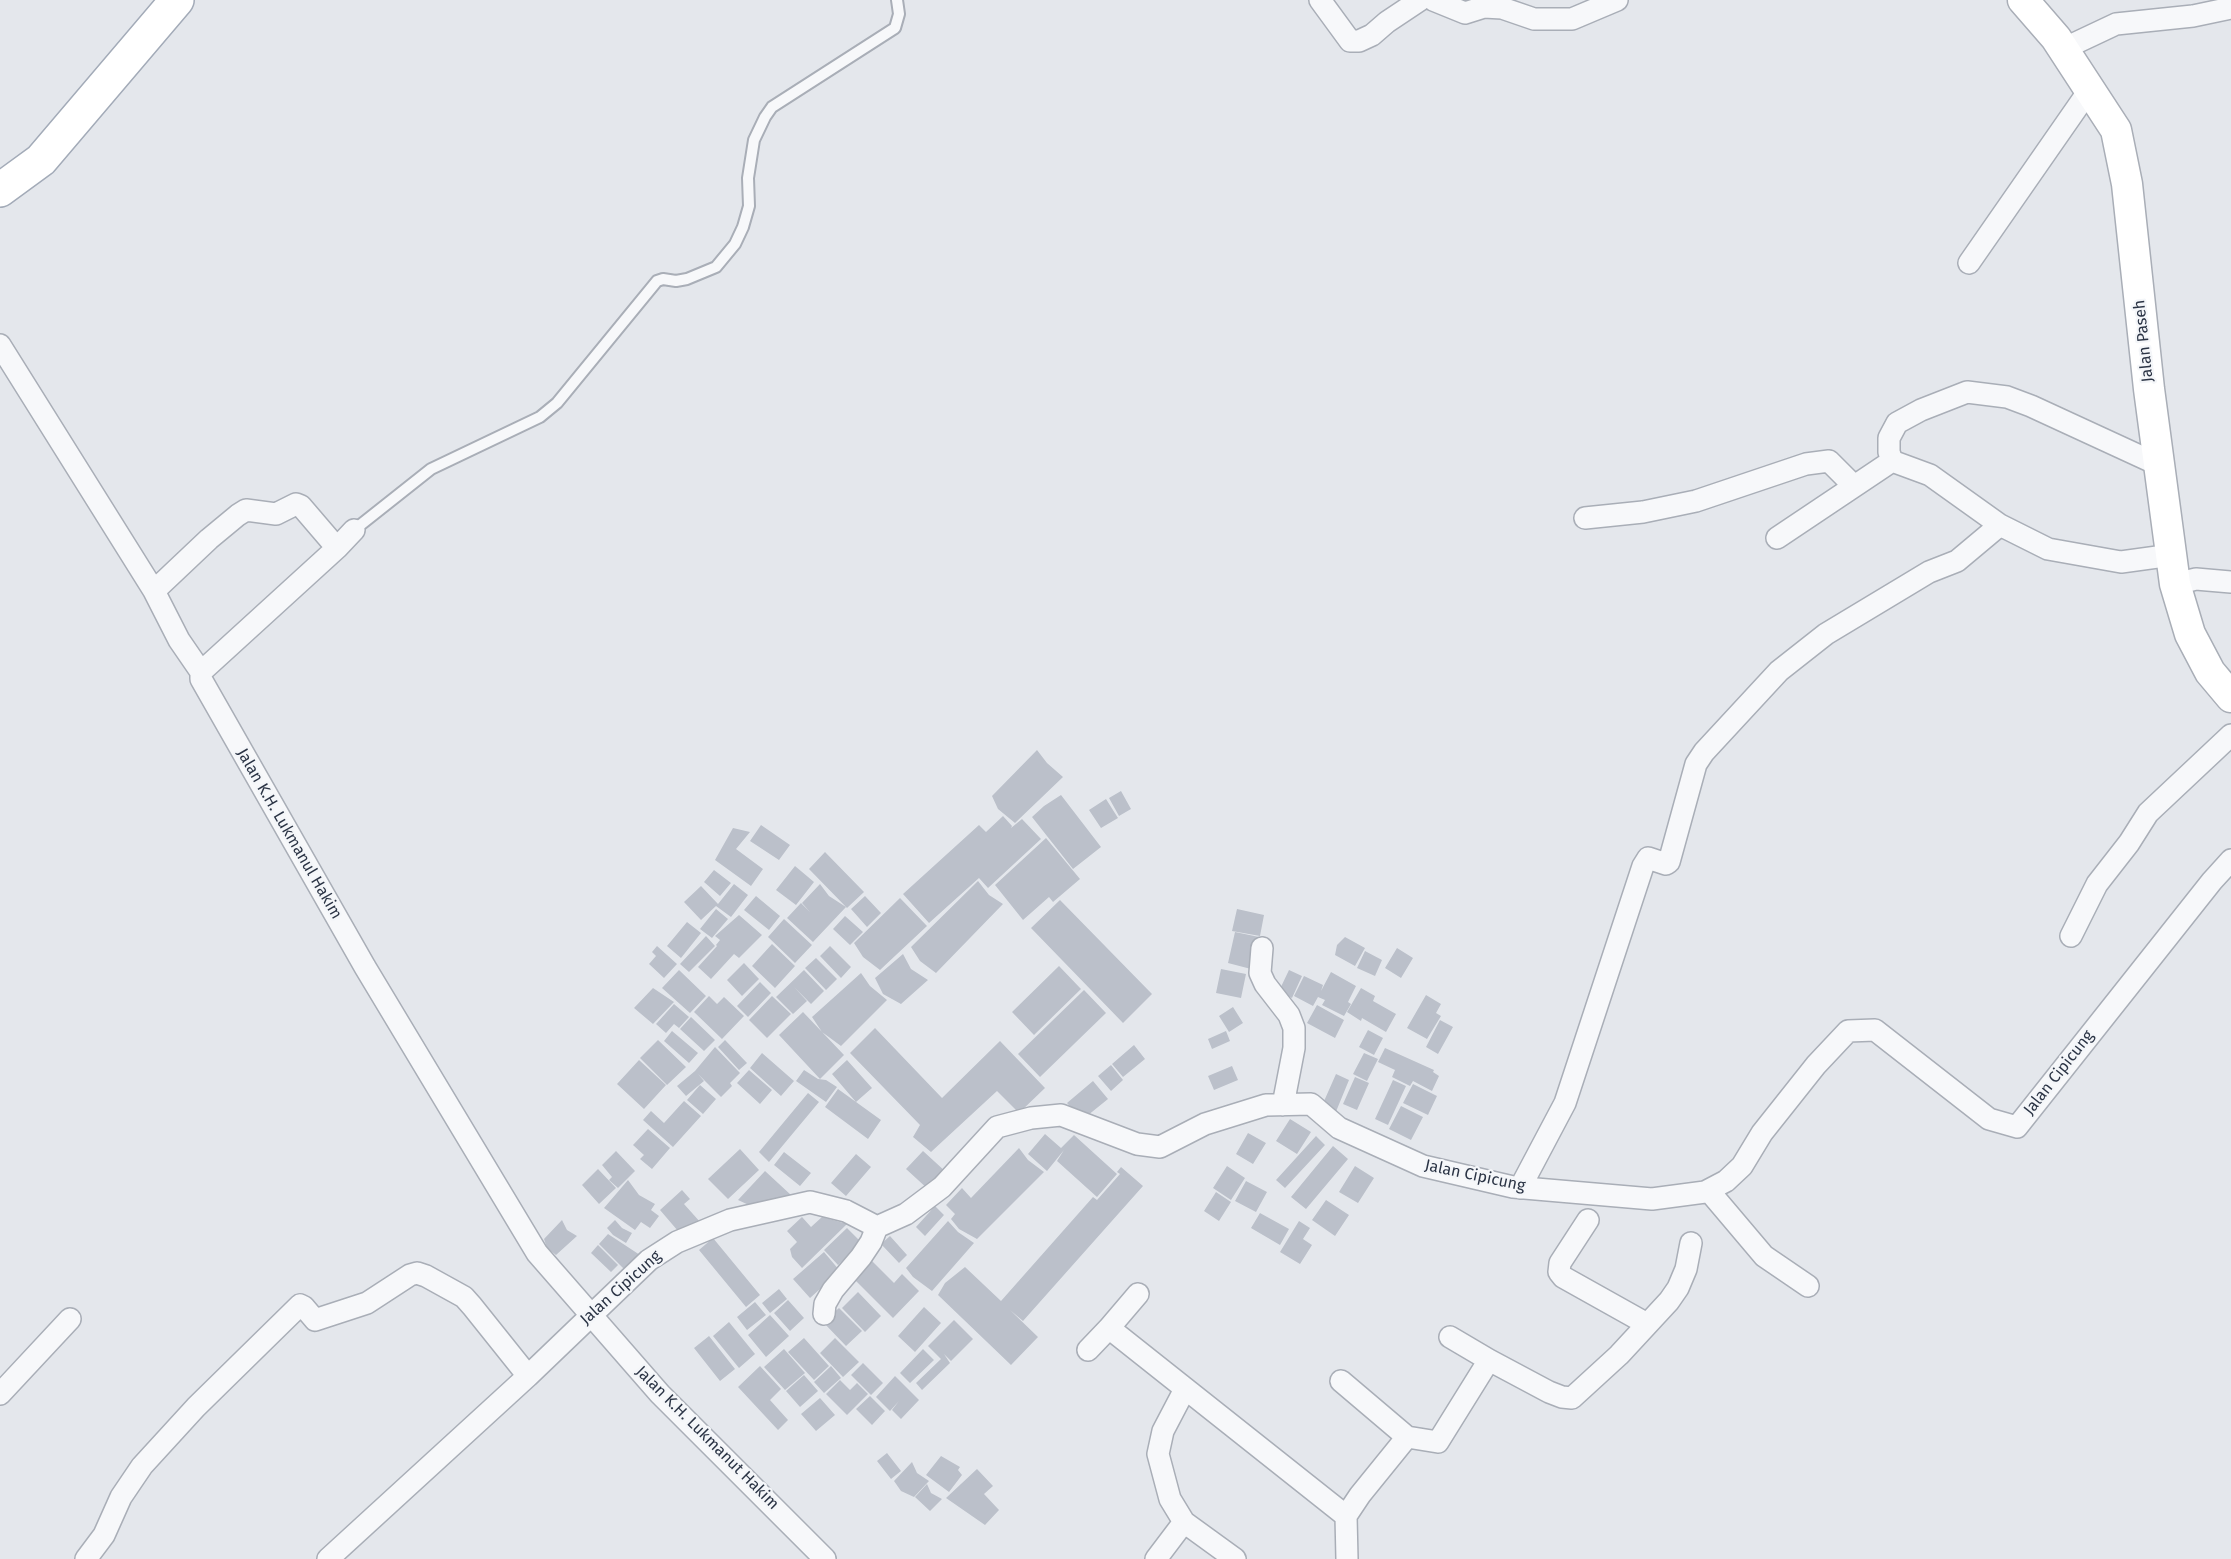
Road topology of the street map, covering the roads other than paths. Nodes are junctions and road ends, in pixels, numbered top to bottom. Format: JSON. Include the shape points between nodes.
{"nodes":[{"id":1,"x":177,"y":0,"type":"edge"},
{"id":2,"x":897,"y":0,"type":"edge"},
{"id":3,"x":1317,"y":0,"type":"edge"},
{"id":4,"x":1420,"y":0,"type":"edge"},
{"id":5,"x":1433,"y":0,"type":"edge"},
{"id":6,"x":1617,"y":0,"type":"edge"},
{"id":7,"x":2023,"y":0,"type":"edge"},
{"id":8,"x":2231,"y":8,"type":"edge"},
{"id":9,"x":2063,"y":49,"type":"junction"},
{"id":10,"x":2090,"y":89,"type":"junction"},
{"id":11,"x":0,"y":190,"type":"edge"},
{"id":12,"x":1969,"y":263,"type":"dead end"},
{"id":13,"x":0,"y":345,"type":"edge"},
{"id":14,"x":1892,"y":460,"type":"junction"},
{"id":15,"x":2159,"y":465,"type":"junction"},
{"id":16,"x":1854,"y":486,"type":"junction"},
{"id":17,"x":1585,"y":518,"type":"dead end"},
{"id":18,"x":2000,"y":525,"type":"junction"},
{"id":19,"x":354,"y":530,"type":"joint"},
{"id":20,"x":1777,"y":538,"type":"dead end"},
{"id":21,"x":337,"y":548,"type":"junction"},
{"id":22,"x":2174,"y":569,"type":"junction"},
{"id":23,"x":2231,"y":582,"type":"edge"},
{"id":24,"x":154,"y":591,"type":"junction"},
{"id":25,"x":201,"y":672,"type":"junction"},
{"id":26,"x":2231,"y":697,"type":"edge"},
{"id":27,"x":2231,"y":735,"type":"edge"},
{"id":28,"x":2231,"y":860,"type":"edge"},
{"id":29,"x":2070,"y":936,"type":"dead end"},
{"id":30,"x":1262,"y":948,"type":"dead end"},
{"id":31,"x":1283,"y":1105,"type":"junction"},
{"id":32,"x":1520,"y":1188,"type":"junction"},
{"id":33,"x":1707,"y":1192,"type":"junction"},
{"id":34,"x":1588,"y":1220,"type":"dead end"},
{"id":35,"x":877,"y":1227,"type":"junction"},
{"id":36,"x":1691,"y":1243,"type":"dead end"},
{"id":37,"x":1808,"y":1286,"type":"dead end"},
{"id":38,"x":1138,"y":1294,"type":"dead end"},
{"id":39,"x":591,"y":1314,"type":"junction"},
{"id":40,"x":824,"y":1314,"type":"dead end"},
{"id":41,"x":70,"y":1319,"type":"dead end"},
{"id":42,"x":1647,"y":1324,"type":"junction"},
{"id":43,"x":1109,"y":1328,"type":"junction"},
{"id":44,"x":1450,"y":1337,"type":"dead end"},
{"id":45,"x":1088,"y":1350,"type":"dead end"},
{"id":46,"x":1489,"y":1360,"type":"junction"},
{"id":47,"x":528,"y":1376,"type":"junction"},
{"id":48,"x":1341,"y":1381,"type":"dead end"},
{"id":49,"x":1185,"y":1389,"type":"junction"},
{"id":50,"x":0,"y":1394,"type":"edge"},
{"id":51,"x":1407,"y":1437,"type":"junction"},
{"id":52,"x":1346,"y":1516,"type":"junction"},
{"id":53,"x":1184,"y":1522,"type":"junction"},
{"id":54,"x":815,"y":1555,"type":"edge"},
{"id":55,"x":86,"y":1559,"type":"edge"},
{"id":56,"x":327,"y":1559,"type":"edge"},
{"id":57,"x":1156,"y":1559,"type":"edge"},
{"id":58,"x":1235,"y":1559,"type":"edge"},
{"id":59,"x":1347,"y":1559,"type":"edge"}],
"edges":[{"from":1,"to":11,"type":"main road","via":[[41,160]]},
{"from":2,"to":19,"type":"lane","via":[[899,14],[894,27],[772,107],[765,117],[754,140],[743,228],[716,267],[687,279],[657,281],[557,403],[540,417],[431,469]]},
{"from":3,"to":4,"type":"street","via":[[1350,41],[1359,42]]},
{"from":5,"to":6,"type":"street","via":[[1465,13],[1484,7],[1502,8],[1533,19],[1572,19]]},
{"from":7,"to":9,"type":"street","name":"Jalan Paseh"},
{"from":8,"to":9,"type":"street","via":[[2115,24]]},
{"from":9,"to":10,"type":"street","name":"Jalan Paseh"},
{"from":10,"to":12,"type":"street"},
{"from":10,"to":15,"type":"street","name":"Jalan Paseh","via":[[2116,130],[2127,184]]},
{"from":13,"to":24,"type":"street","name":"Jalan K.H. Lukmanul Hakim"},
{"from":14,"to":15,"type":"street","via":[[1889,438],[1897,423],[1967,392],[2015,400]]},
{"from":14,"to":16,"type":"street"},
{"from":14,"to":18,"type":"street","via":[[1930,475]]},
{"from":15,"to":22,"type":"street","name":"Jalan Paseh"},
{"from":16,"to":17,"type":"street","via":[[1829,461],[1806,464],[1696,501]]},
{"from":16,"to":20,"type":"street"},
{"from":18,"to":22,"type":"street","via":[[2048,549]]},
{"from":18,"to":32,"type":"street","via":[[1957,561],[1929,572],[1826,634],[1779,671],[1704,752],[1696,764],[1669,862],[1648,858],[1645,861],[1565,1103]]},
{"from":19,"to":21,"type":"street"},
{"from":21,"to":24,"type":"street","via":[[301,506],[296,504],[276,514],[246,510]]},
{"from":21,"to":25,"type":"street"},
{"from":22,"to":23,"type":"street","via":[[2196,579]]},
{"from":22,"to":26,"type":"street","name":"Jalan Paseh","via":[[2190,634],[2210,672]]},
{"from":24,"to":25,"type":"street","name":"Jalan K.H. Lukmanul Hakim"},
{"from":25,"to":39,"type":"street","name":"Jalan K.H. Lukmanul Hakim","via":[[201,679],[365,967],[537,1252]]},
{"from":27,"to":29,"type":"street","via":[[2148,813],[2097,884]]},
{"from":28,"to":33,"type":"street","name":"Jalan Cipicung","via":[[2017,1127],[1989,1119],[1875,1030],[1848,1031],[1762,1133],[1742,1166]]},
{"from":30,"to":31,"type":"street","via":[[1260,973],[1294,1028]]},
{"from":31,"to":32,"type":"street","name":"Jalan Cipicung","via":[[1311,1104],[1339,1128],[1423,1166]]},
{"from":31,"to":35,"type":"street","name":"Jalan Cipicung","via":[[1266,1105],[1204,1124],[1160,1147],[1137,1144],[1061,1115],[998,1127],[942,1187],[906,1214]]},
{"from":32,"to":33,"type":"street","name":"Jalan Cipicung","via":[[1652,1199]]},
{"from":33,"to":37,"type":"street","via":[[1764,1256]]},
{"from":34,"to":42,"type":"street","via":[[1560,1263],[1559,1272]]},
{"from":35,"to":39,"type":"street","name":"Jalan Cipicung","via":[[846,1212],[810,1202],[730,1220],[677,1242],[649,1260]]},
{"from":35,"to":40,"type":"street","via":[[861,1257],[833,1290]]},
{"from":36,"to":42,"type":"street","via":[[1678,1288]]},
{"from":38,"to":43,"type":"street"},
{"from":39,"to":47,"type":"street","name":"Jalan Cipicung"},
{"from":39,"to":54,"type":"street","name":"Jalan K.H. Lukmanut Hakim","via":[[660,1394]]},
{"from":41,"to":50,"type":"street"},
{"from":42,"to":46,"type":"street","via":[[1572,1398],[1549,1392]]},
{"from":43,"to":45,"type":"street"},
{"from":43,"to":49,"type":"street"},
{"from":44,"to":46,"type":"street"},
{"from":46,"to":51,"type":"street","via":[[1438,1442]]},
{"from":47,"to":55,"type":"street","via":[[472,1306],[458,1294],[417,1273],[367,1303],[315,1320],[300,1305],[141,1466],[104,1535]]},
{"from":47,"to":56,"type":"street","name":"Jalan Cipicung"},
{"from":48,"to":51,"type":"street"},
{"from":49,"to":52,"type":"street"},
{"from":49,"to":53,"type":"street","via":[[1163,1431],[1158,1454],[1170,1499]]},
{"from":51,"to":52,"type":"street"},
{"from":52,"to":59,"type":"street"},
{"from":53,"to":57,"type":"street"},
{"from":53,"to":58,"type":"street"}]}
